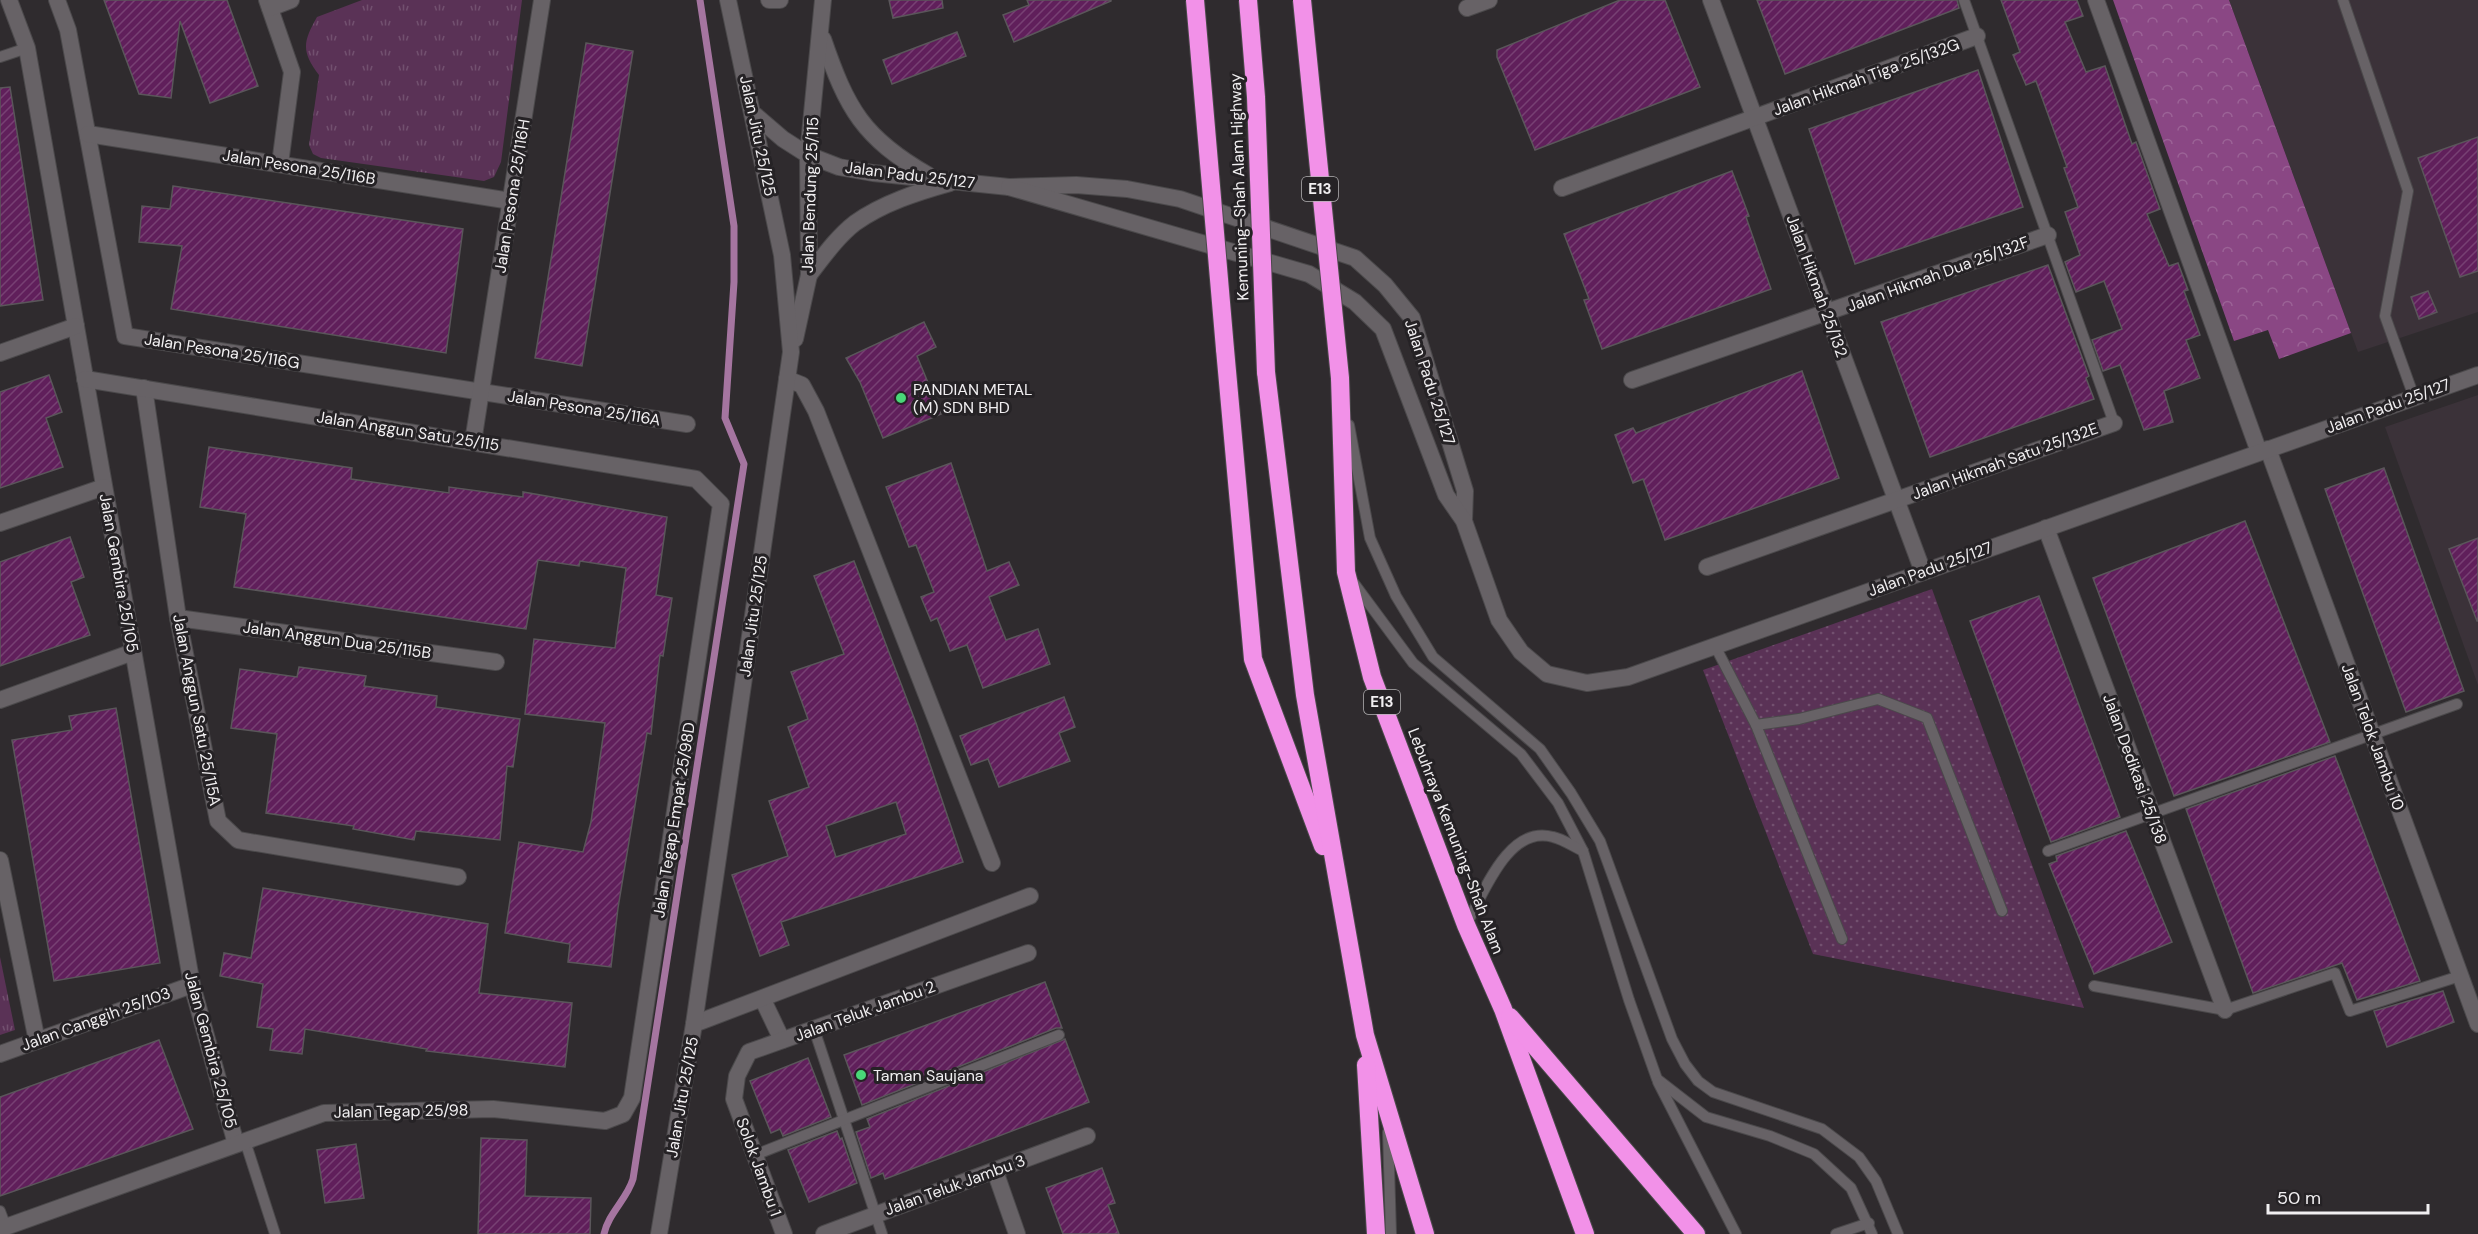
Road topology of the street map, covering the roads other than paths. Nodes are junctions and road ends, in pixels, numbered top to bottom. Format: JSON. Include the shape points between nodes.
{"nodes":[{"id":1,"x":9,"y":0,"type":"edge"},
{"id":2,"x":57,"y":0,"type":"edge"},
{"id":3,"x":291,"y":0,"type":"edge"},
{"id":4,"x":542,"y":0,"type":"edge"},
{"id":5,"x":728,"y":0,"type":"edge"},
{"id":6,"x":769,"y":0,"type":"edge"},
{"id":7,"x":780,"y":0,"type":"edge"},
{"id":8,"x":823,"y":0,"type":"edge"},
{"id":9,"x":1195,"y":0,"type":"edge"},
{"id":10,"x":1248,"y":0,"type":"edge"},
{"id":11,"x":1302,"y":0,"type":"edge"},
{"id":12,"x":1489,"y":0,"type":"edge"},
{"id":13,"x":1712,"y":0,"type":"edge"},
{"id":14,"x":1964,"y":0,"type":"edge"},
{"id":15,"x":2096,"y":0,"type":"edge"},
{"id":16,"x":2343,"y":0,"type":"edge"},
{"id":17,"x":268,"y":4,"type":"edge"},
{"id":18,"x":1466,"y":4,"type":"edge"},
{"id":19,"x":821,"y":32,"type":"junction"},
{"id":20,"x":1977,"y":36,"type":"junction"},
{"id":21,"x":27,"y":48,"type":"junction"},
{"id":22,"x":0,"y":57,"type":"edge"},
{"id":23,"x":755,"y":115,"type":"junction"},
{"id":24,"x":1755,"y":117,"type":"junction"},
{"id":25,"x":88,"y":134,"type":"junction"},
{"id":26,"x":808,"y":155,"type":"junction"},
{"id":27,"x":280,"y":164,"type":"junction"},
{"id":28,"x":934,"y":178,"type":"junction"},
{"id":29,"x":960,"y":181,"type":"junction"},
{"id":30,"x":1009,"y":187,"type":"junction"},
{"id":31,"x":1562,"y":188,"type":"dead end"},
{"id":32,"x":511,"y":201,"type":"junction"},
{"id":33,"x":2048,"y":235,"type":"junction"},
{"id":34,"x":809,"y":276,"type":"junction"},
{"id":35,"x":1828,"y":314,"type":"junction"},
{"id":36,"x":76,"y":326,"type":"junction"},
{"id":37,"x":791,"y":352,"type":"junction"},
{"id":38,"x":0,"y":353,"type":"edge"},
{"id":39,"x":2478,"y":375,"type":"edge"},
{"id":40,"x":1340,"y":378,"type":"junction"},
{"id":41,"x":85,"y":379,"type":"junction"},
{"id":42,"x":787,"y":379,"type":"junction"},
{"id":43,"x":1632,"y":381,"type":"dead end"},
{"id":44,"x":144,"y":388,"type":"junction"},
{"id":45,"x":481,"y":392,"type":"junction"},
{"id":46,"x":2415,"y":397,"type":"junction"},
{"id":47,"x":2114,"y":423,"type":"joint"},
{"id":48,"x":687,"y":424,"type":"dead end"},
{"id":49,"x":473,"y":442,"type":"junction"},
{"id":50,"x":2263,"y":451,"type":"junction"},
{"id":51,"x":104,"y":487,"type":"junction"},
{"id":52,"x":1896,"y":500,"type":"junction"},
{"id":53,"x":721,"y":504,"type":"joint"},
{"id":54,"x":1464,"y":521,"type":"junction"},
{"id":55,"x":0,"y":524,"type":"edge"},
{"id":56,"x":2046,"y":528,"type":"junction"},
{"id":57,"x":1707,"y":567,"type":"dead end"},
{"id":58,"x":1346,"y":572,"type":"junction"},
{"id":59,"x":1923,"y":572,"type":"junction"},
{"id":60,"x":178,"y":618,"type":"junction"},
{"id":61,"x":1715,"y":646,"type":"junction"},
{"id":62,"x":133,"y":652,"type":"junction"},
{"id":63,"x":496,"y":662,"type":"dead end"},
{"id":64,"x":0,"y":700,"type":"edge"},
{"id":65,"x":2457,"y":704,"type":"dead end"},
{"id":66,"x":1756,"y":725,"type":"junction"},
{"id":67,"x":2372,"y":735,"type":"junction"},
{"id":68,"x":2152,"y":814,"type":"junction"},
{"id":69,"x":2048,"y":851,"type":"dead end"},
{"id":70,"x":1583,"y":852,"type":"junction"},
{"id":71,"x":0,"y":860,"type":"edge"},
{"id":72,"x":992,"y":863,"type":"dead end"},
{"id":73,"x":458,"y":877,"type":"dead end"},
{"id":74,"x":1339,"y":887,"type":"junction"},
{"id":75,"x":1030,"y":896,"type":"dead end"},
{"id":76,"x":2002,"y":911,"type":"dead end"},
{"id":77,"x":1466,"y":925,"type":"junction"},
{"id":78,"x":1842,"y":939,"type":"dead end"},
{"id":79,"x":1028,"y":953,"type":"dead end"},
{"id":80,"x":2460,"y":975,"type":"junction"},
{"id":81,"x":192,"y":985,"type":"junction"},
{"id":82,"x":2094,"y":986,"type":"dead end"},
{"id":83,"x":763,"y":999,"type":"junction"},
{"id":84,"x":1503,"y":1009,"type":"junction"},
{"id":85,"x":2224,"y":1010,"type":"junction"},
{"id":86,"x":694,"y":1024,"type":"junction"},
{"id":87,"x":2478,"y":1024,"type":"edge"},
{"id":88,"x":814,"y":1029,"type":"junction"},
{"id":89,"x":1059,"y":1035,"type":"dead end"},
{"id":90,"x":1365,"y":1035,"type":"junction"},
{"id":91,"x":782,"y":1040,"type":"junction"},
{"id":92,"x":37,"y":1041,"type":"junction"},
{"id":93,"x":0,"y":1054,"type":"edge"},
{"id":94,"x":1657,"y":1079,"type":"junction"},
{"id":95,"x":734,"y":1099,"type":"joint"},
{"id":96,"x":1388,"y":1111,"type":"junction"},
{"id":97,"x":845,"y":1119,"type":"junction"},
{"id":98,"x":605,"y":1120,"type":"joint"},
{"id":99,"x":1087,"y":1136,"type":"dead end"},
{"id":100,"x":241,"y":1143,"type":"junction"},
{"id":101,"x":754,"y":1155,"type":"junction"},
{"id":102,"x":995,"y":1171,"type":"junction"},
{"id":103,"x":0,"y":1210,"type":"edge"},
{"id":104,"x":875,"y":1215,"type":"junction"},
{"id":105,"x":13,"y":1228,"type":"edge"},
{"id":106,"x":1870,"y":1229,"type":"edge"},
{"id":107,"x":275,"y":1234,"type":"edge"},
{"id":108,"x":659,"y":1234,"type":"edge"},
{"id":109,"x":784,"y":1234,"type":"edge"},
{"id":110,"x":824,"y":1234,"type":"edge"},
{"id":111,"x":882,"y":1234,"type":"edge"},
{"id":112,"x":1017,"y":1234,"type":"edge"},
{"id":113,"x":1376,"y":1234,"type":"edge"},
{"id":114,"x":1391,"y":1234,"type":"edge"},
{"id":115,"x":1425,"y":1234,"type":"edge"},
{"id":116,"x":1585,"y":1234,"type":"edge"},
{"id":117,"x":1696,"y":1234,"type":"edge"},
{"id":118,"x":1736,"y":1234,"type":"edge"},
{"id":119,"x":1836,"y":1234,"type":"edge"},
{"id":120,"x":1898,"y":1234,"type":"edge"}],
"edges":[{"from":1,"to":21,"type":"street","name":"Jalan Gembira 25/105"},
{"from":2,"to":25,"type":"street","name":"Jalan Pesona 25/116G","via":[[68,30]]},
{"from":3,"to":17,"type":"street"},
{"from":4,"to":32,"type":"street","name":"Jalan Pesona 25/116H"},
{"from":5,"to":23,"type":"street","name":"Jalan Jitu 25/125"},
{"from":6,"to":7,"type":"street"},
{"from":8,"to":19,"type":"street","name":"Jalan Bendung 25/115"},
{"from":9,"to":74,"type":"highway","bridge":true,"via":[[1253,659]]},
{"from":10,"to":74,"type":"highway","name":"Kemuning–Shah Alam Highway","bridge":true,"via":[[1256,97],[1266,372],[1305,694]]},
{"from":11,"to":40,"type":"highway","number":"E13","bridge":true},
{"from":12,"to":18,"type":"street"},
{"from":13,"to":24,"type":"street","name":"Jalan Hikmah 25/132"},
{"from":14,"to":20,"type":"lane"},
{"from":15,"to":50,"type":"street","name":"Jalan Telok Jambu 10"},
{"from":16,"to":46,"type":"lane","via":[[2408,191],[2385,316]]},
{"from":17,"to":27,"type":"street","via":[[292,72]]},
{"from":19,"to":26,"type":"street","name":"Jalan Bendung 25/115"},
{"from":19,"to":28,"type":"street","via":[[837,79],[863,127],[905,162]]},
{"from":20,"to":24,"type":"street","name":"Jalan Hikmah Tiga 25/132G"},
{"from":20,"to":33,"type":"lane"},
{"from":21,"to":22,"type":"lane"},
{"from":21,"to":36,"type":"street","name":"Jalan Gembira 25/105"},
{"from":23,"to":26,"type":"street","name":"Jalan Padu 25/127"},
{"from":23,"to":37,"type":"street","name":"Jalan Jitu 25/125","via":[[785,273]]},
{"from":24,"to":31,"type":"street","name":"Jalan Hikmah Tiga 25/132G"},
{"from":24,"to":35,"type":"street","name":"Jalan Hikmah 25/132"},
{"from":25,"to":27,"type":"street","name":"Jalan Pesona 25/116B"},
{"from":25,"to":45,"type":"street","name":"Jalan Pesona 25/116G","via":[[124,336]]},
{"from":26,"to":28,"type":"street","name":"Jalan Padu 25/127","via":[[840,167]]},
{"from":26,"to":34,"type":"street","name":"Jalan Bendung 25/115"},
{"from":27,"to":32,"type":"street","name":"Jalan Pesona 25/116B"},
{"from":28,"to":29,"type":"street","name":"Jalan Padu 25/127"},
{"from":29,"to":30,"type":"street","name":"Jalan Padu 25/127"},
{"from":29,"to":34,"type":"street","via":[[919,192],[855,223]]},
{"from":30,"to":54,"type":"street","name":"Jalan Padu 25/127","via":[[1309,274],[1355,302],[1383,329],[1446,495]]},
{"from":30,"to":54,"type":"street","name":"Jalan Padu 25/127","via":[[1076,185],[1180,199],[1355,258],[1385,285],[1412,318],[1465,491]]},
{"from":32,"to":45,"type":"street","name":"Jalan Pesona 25/116H"},
{"from":33,"to":35,"type":"street","name":"Jalan Hikmah Dua 25/132F"},
{"from":33,"to":47,"type":"lane"},
{"from":34,"to":37,"type":"street","name":"Jalan Bendung 25/115"},
{"from":35,"to":43,"type":"street","name":"Jalan Hikmah Dua 25/132F"},
{"from":35,"to":52,"type":"street","name":"Jalan Hikmah 25/132"},
{"from":36,"to":38,"type":"street"},
{"from":36,"to":41,"type":"street","name":"Jalan Gembira 25/105"},
{"from":37,"to":42,"type":"street","name":"Jalan Jitu 25/125"},
{"from":39,"to":46,"type":"street","name":"Jalan Padu 25/127"},
{"from":40,"to":58,"type":"highway","name":"Lebuhraya Kemuning-Shah Alam","number":"E13"},
{"from":40,"to":120,"type":"lane","via":[[1370,538],[1396,596],[1433,657],[1540,749],[1571,793],[1600,841],[1684,1064],[1713,1092],[1822,1129],[1859,1157],[1876,1181]]},
{"from":41,"to":44,"type":"street","name":"Jalan Anggun Satu 25/115"},
{"from":41,"to":51,"type":"street","name":"Jalan Gembira 25/105"},
{"from":42,"to":72,"type":"street","via":[[802,385],[816,411]]},
{"from":42,"to":86,"type":"street","name":"Jalan Jitu 25/125"},
{"from":44,"to":49,"type":"street","name":"Jalan Anggun Satu 25/115"},
{"from":44,"to":60,"type":"street","name":"Jalan Anggun Satu 25/115A"},
{"from":45,"to":48,"type":"street","name":"Jalan Pesona 25/116A"},
{"from":45,"to":49,"type":"street","name":"Jalan Pesona 25/116H"},
{"from":46,"to":50,"type":"street","name":"Jalan Padu 25/127"},
{"from":47,"to":52,"type":"street","name":"Jalan Hikmah Satu 25/132E"},
{"from":49,"to":53,"type":"street","name":"Jalan Anggun Satu 25/115","via":[[696,479]]},
{"from":50,"to":56,"type":"street","name":"Jalan Padu 25/127"},
{"from":50,"to":67,"type":"street","name":"Jalan Telok Jambu 10"},
{"from":51,"to":55,"type":"street"},
{"from":51,"to":62,"type":"street","name":"Jalan Gembira 25/105"},
{"from":52,"to":57,"type":"street","name":"Jalan Hikmah Satu 25/132E"},
{"from":52,"to":59,"type":"street","name":"Jalan Hikmah 25/132"},
{"from":53,"to":98,"type":"street","name":"Jalan Tegap Empat 25/98D","via":[[632,1098],[623,1114]]},
{"from":54,"to":61,"type":"street","name":"Jalan Padu 25/127","via":[[1499,620],[1521,652],[1547,674],[1587,683],[1628,677]]},
{"from":56,"to":59,"type":"street","name":"Jalan Padu 25/127"},
{"from":56,"to":68,"type":"street","name":"Jalan Dedikasi 25/138"},
{"from":58,"to":70,"type":"lane","via":[[1413,663],[1521,754],[1558,803]]},
{"from":58,"to":77,"type":"highway","name":"Lebuhraya Kemuning-Shah Alam","number":"E13","via":[[1372,677]]},
{"from":59,"to":61,"type":"street","name":"Jalan Padu 25/127"},
{"from":60,"to":63,"type":"street","name":"Jalan Anggun Dua 25/115B"},
{"from":60,"to":73,"type":"street","name":"Jalan Anggun Satu 25/115A","via":[[218,821],[238,840]]},
{"from":61,"to":66,"type":"lane"},
{"from":62,"to":64,"type":"street"},
{"from":62,"to":81,"type":"street","name":"Jalan Gembira 25/105"},
{"from":65,"to":67,"type":"lane"},
{"from":66,"to":76,"type":"lane","via":[[1799,719],[1878,699],[1927,718]]},
{"from":66,"to":78,"type":"lane"},
{"from":67,"to":68,"type":"lane"},
{"from":67,"to":80,"type":"street","name":"Jalan Telok Jambu 10"},
{"from":68,"to":69,"type":"lane"},
{"from":68,"to":85,"type":"street","name":"Jalan Dedikasi 25/138"},
{"from":70,"to":77,"type":"lane","via":[[1552,836],[1528,838],[1505,854]]},
{"from":70,"to":94,"type":"lane"},
{"from":71,"to":92,"type":"street"},
{"from":74,"to":90,"type":"highway"},
{"from":75,"to":83,"type":"street"},
{"from":77,"to":84,"type":"highway","name":"Lebuhraya Kemuning-Shah Alam","number":"E13"},
{"from":79,"to":88,"type":"street","name":"Jalan Teluk Jambu 2"},
{"from":80,"to":85,"type":"lane","via":[[2350,1011],[2335,973]]},
{"from":80,"to":87,"type":"street","name":"Jalan Telok Jambu 10"},
{"from":81,"to":92,"type":"street","name":"Jalan Canggih 25/103"},
{"from":81,"to":100,"type":"street","name":"Jalan Gembira 25/105"},
{"from":82,"to":85,"type":"lane"},
{"from":83,"to":86,"type":"street"},
{"from":83,"to":91,"type":"street"},
{"from":84,"to":116,"type":"highway","name":"Lebuhraya Kemuning-Shah Alam","number":"E13"},
{"from":84,"to":117,"type":"highway"},
{"from":86,"to":108,"type":"street","name":"Jalan Jitu 25/125"},
{"from":88,"to":91,"type":"street","name":"Jalan Teluk Jambu 2"},
{"from":88,"to":97,"type":"lane"},
{"from":89,"to":97,"type":"lane"},
{"from":90,"to":96,"type":"highway"},
{"from":90,"to":113,"type":"highway"},
{"from":91,"to":95,"type":"street","name":"Jalan Teluk Jambu 2","via":[[749,1052],[737,1076]]},
{"from":92,"to":93,"type":"street","name":"Jalan Canggih 25/103"},
{"from":94,"to":106,"type":"lane","via":[[1706,1117],[1814,1154],[1851,1188]]},
{"from":94,"to":118,"type":"lane"},
{"from":95,"to":101,"type":"street","name":"Solok Jambu 1"},
{"from":96,"to":114,"type":"lane"},
{"from":96,"to":115,"type":"highway"},
{"from":97,"to":101,"type":"lane"},
{"from":97,"to":104,"type":"lane"},
{"from":98,"to":100,"type":"street","name":"Jalan Tegap 25/98","via":[[493,1109],[324,1113]]},
{"from":99,"to":102,"type":"street","name":"Jalan Teluk Jambu 3"},
{"from":100,"to":105,"type":"street","name":"Jalan Tegap 25/98"},
{"from":100,"to":107,"type":"lane"},
{"from":101,"to":109,"type":"street","name":"Solok Jambu 1"},
{"from":102,"to":104,"type":"street","name":"Jalan Teluk Jambu 3"},
{"from":102,"to":112,"type":"street"},
{"from":103,"to":105,"type":"lane"},
{"from":104,"to":110,"type":"street","name":"Jalan Teluk Jambu 3"},
{"from":104,"to":111,"type":"lane"},
{"from":106,"to":119,"type":"lane"}]}
